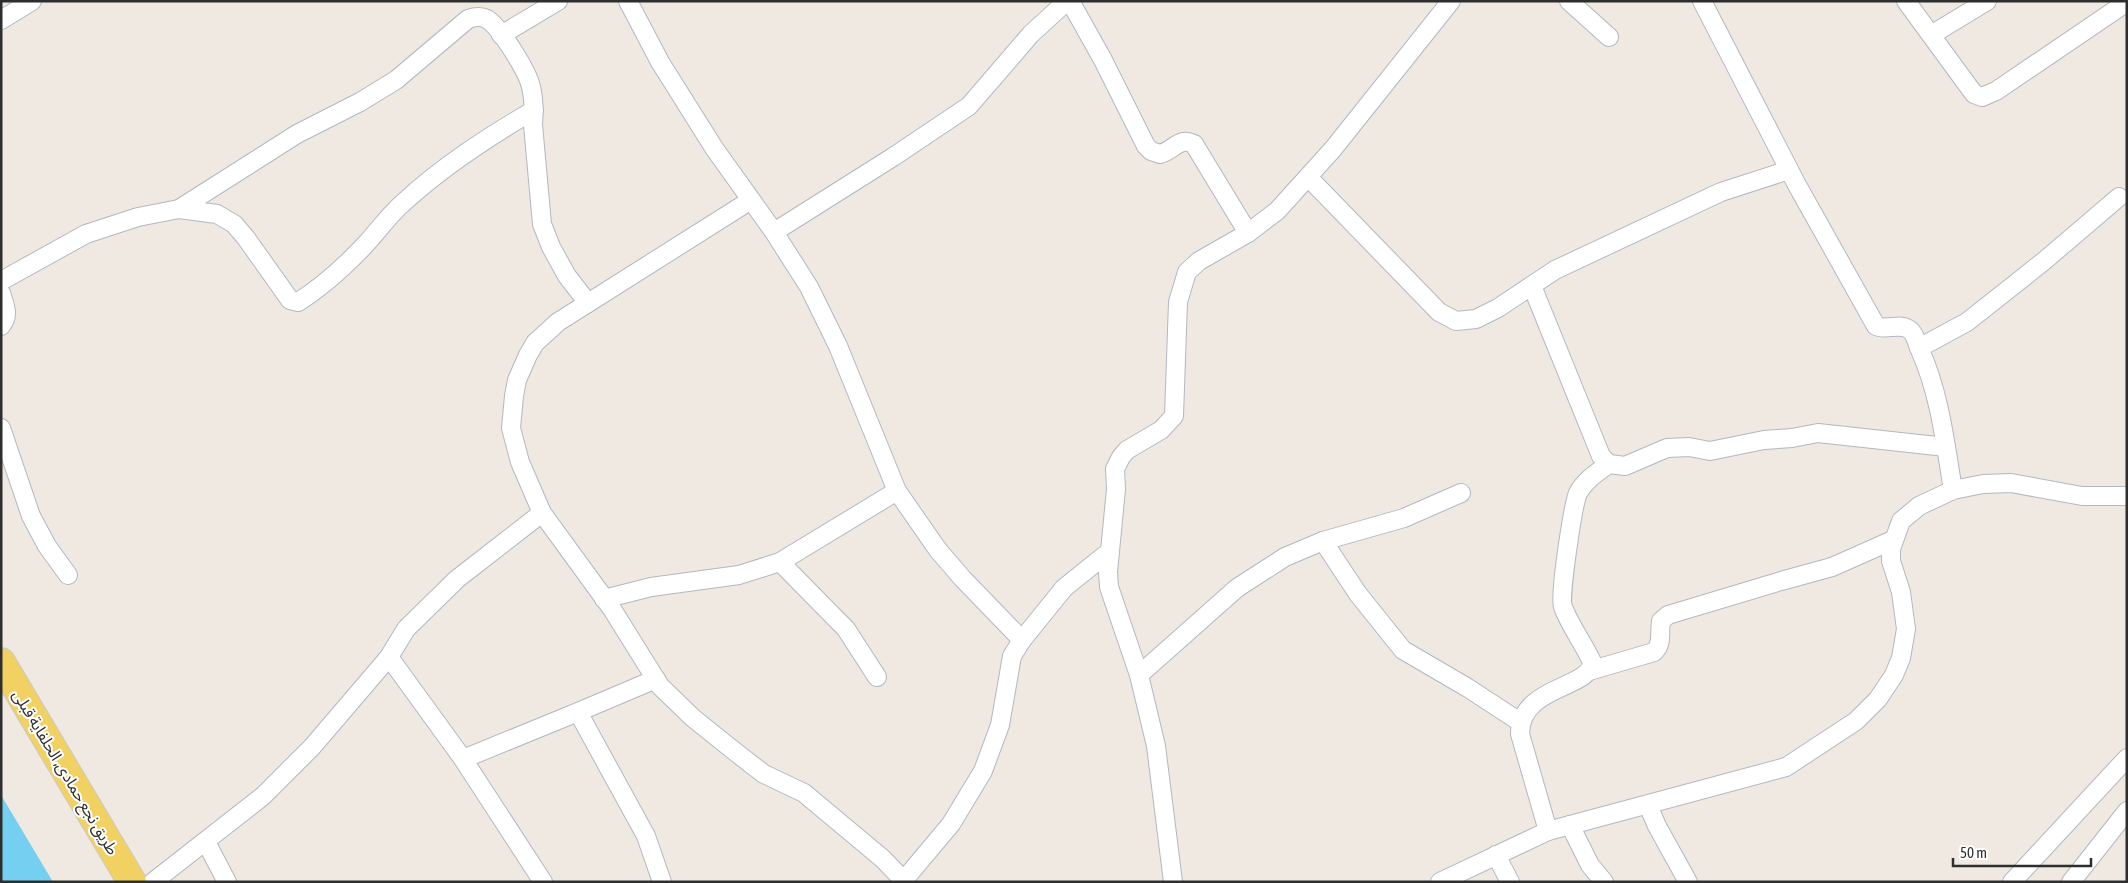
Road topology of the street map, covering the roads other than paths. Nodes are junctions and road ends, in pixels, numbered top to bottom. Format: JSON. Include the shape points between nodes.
{"nodes":[{"id":1,"x":32,"y":1,"type":"edge"},
{"id":2,"x":558,"y":1,"type":"edge"},
{"id":3,"x":628,"y":1,"type":"edge"},
{"id":4,"x":1069,"y":1,"type":"edge"},
{"id":5,"x":1451,"y":1,"type":"edge"},
{"id":6,"x":1569,"y":1,"type":"edge"},
{"id":7,"x":1702,"y":1,"type":"edge"},
{"id":8,"x":1906,"y":1,"type":"edge"},
{"id":9,"x":1987,"y":1,"type":"edge"},
{"id":10,"x":2127,"y":2,"type":"edge"},
{"id":11,"x":534,"y":8,"type":"edge"},
{"id":12,"x":1,"y":20,"type":"edge"},
{"id":13,"x":501,"y":35,"type":"junction"},
{"id":14,"x":1931,"y":35,"type":"junction"},
{"id":15,"x":1609,"y":37,"type":"dead end"},
{"id":16,"x":534,"y":110,"type":"junction"},
{"id":17,"x":1789,"y":170,"type":"junction"},
{"id":18,"x":1308,"y":177,"type":"junction"},
{"id":19,"x":2119,"y":196,"type":"dead end"},
{"id":20,"x":751,"y":200,"type":"junction"},
{"id":21,"x":180,"y":209,"type":"junction"},
{"id":22,"x":774,"y":232,"type":"junction"},
{"id":23,"x":1248,"y":233,"type":"junction"},
{"id":24,"x":1,"y":282,"type":"edge"},
{"id":25,"x":1532,"y":286,"type":"junction"},
{"id":26,"x":1,"y":293,"type":"edge"},
{"id":27,"x":588,"y":303,"type":"junction"},
{"id":28,"x":1,"y":326,"type":"edge"},
{"id":29,"x":1919,"y":348,"type":"junction"},
{"id":30,"x":1,"y":428,"type":"edge"},
{"id":31,"x":1946,"y":447,"type":"junction"},
{"id":32,"x":1609,"y":464,"type":"junction"},
{"id":33,"x":1953,"y":490,"type":"junction"},
{"id":34,"x":898,"y":491,"type":"junction"},
{"id":35,"x":1461,"y":493,"type":"dead end"},
{"id":36,"x":2127,"y":496,"type":"edge"},
{"id":37,"x":542,"y":513,"type":"junction"},
{"id":38,"x":1893,"y":540,"type":"junction"},
{"id":39,"x":1323,"y":541,"type":"junction"},
{"id":40,"x":1110,"y":551,"type":"junction"},
{"id":41,"x":780,"y":562,"type":"junction"},
{"id":42,"x":68,"y":575,"type":"dead end"},
{"id":43,"x":604,"y":599,"type":"junction"},
{"id":44,"x":1022,"y":640,"type":"junction"},
{"id":45,"x":389,"y":657,"type":"junction"},
{"id":46,"x":1,"y":662,"type":"edge"},
{"id":47,"x":1589,"y":671,"type":"junction"},
{"id":48,"x":1139,"y":675,"type":"junction"},
{"id":49,"x":876,"y":677,"type":"dead end"},
{"id":50,"x":656,"y":679,"type":"junction"},
{"id":51,"x":578,"y":712,"type":"junction"},
{"id":52,"x":1520,"y":722,"type":"junction"},
{"id":53,"x":463,"y":758,"type":"junction"},
{"id":54,"x":2127,"y":758,"type":"edge"},
{"id":55,"x":1648,"y":805,"type":"junction"},
{"id":56,"x":2127,"y":811,"type":"edge"},
{"id":57,"x":1570,"y":825,"type":"junction"},
{"id":58,"x":1548,"y":831,"type":"junction"},
{"id":59,"x":206,"y":842,"type":"junction"},
{"id":60,"x":1496,"y":855,"type":"junction"},
{"id":61,"x":904,"y":881,"type":"edge"},
{"id":62,"x":132,"y":882,"type":"edge"},
{"id":63,"x":153,"y":882,"type":"edge"},
{"id":64,"x":227,"y":882,"type":"edge"},
{"id":65,"x":543,"y":882,"type":"edge"},
{"id":66,"x":662,"y":882,"type":"edge"},
{"id":67,"x":1173,"y":882,"type":"edge"},
{"id":68,"x":1440,"y":882,"type":"edge"},
{"id":69,"x":1510,"y":882,"type":"edge"},
{"id":70,"x":1604,"y":882,"type":"edge"},
{"id":71,"x":1688,"y":882,"type":"edge"},
{"id":72,"x":2012,"y":882,"type":"edge"},
{"id":73,"x":2071,"y":882,"type":"edge"}],
"edges":[{"from":1,"to":12,"type":"street"},
{"from":2,"to":11,"type":"street"},
{"from":3,"to":20,"type":"street","via":[[664,70]]},
{"from":4,"to":22,"type":"street","via":[[1030,34],[969,106]]},
{"from":4,"to":23,"type":"street","via":[[1146,146],[1160,154],[1181,142],[1194,144]]},
{"from":5,"to":18,"type":"street"},
{"from":6,"to":15,"type":"street"},
{"from":7,"to":17,"type":"street"},
{"from":8,"to":14,"type":"street"},
{"from":9,"to":14,"type":"street"},
{"from":10,"to":14,"type":"street","via":[[1996,91],[1982,97],[1974,94]]},
{"from":11,"to":13,"type":"street"},
{"from":13,"to":16,"type":"street","via":[[526,73]]},
{"from":13,"to":21,"type":"street","via":[[486,19],[468,19],[396,80],[297,134]]},
{"from":16,"to":21,"type":"street","via":[[442,170],[402,203],[364,246],[316,291],[298,302],[290,300],[234,224],[217,214]]},
{"from":16,"to":27,"type":"street","via":[[542,224],[567,276]]},
{"from":17,"to":25,"type":"street","via":[[1721,192],[1556,270]]},
{"from":17,"to":29,"type":"street","via":[[1876,326],[1884,329],[1904,326],[1911,330]]},
{"from":18,"to":23,"type":"street","via":[[1277,211]]},
{"from":18,"to":25,"type":"street","via":[[1439,312],[1456,321],[1476,319]]},
{"from":19,"to":29,"type":"street","via":[[1967,322]]},
{"from":20,"to":22,"type":"street"},
{"from":20,"to":27,"type":"street"},
{"from":21,"to":24,"type":"street","via":[[138,217],[86,234]]},
{"from":22,"to":34,"type":"street","via":[[809,287],[838,346]]},
{"from":23,"to":40,"type":"street","via":[[1199,260],[1187,272],[1178,302],[1174,416],[1161,430],[1121,456],[1115,469]]},
{"from":25,"to":32,"type":"street","via":[[1601,456]]},
{"from":26,"to":28,"type":"street","via":[[8,312]]},
{"from":27,"to":37,"type":"street","via":[[558,322],[535,343],[514,396],[511,428],[520,462]]},
{"from":29,"to":31,"type":"street","via":[[1935,390]]},
{"from":30,"to":42,"type":"street","via":[[31,516]]},
{"from":31,"to":32,"type":"street","via":[[1818,433],[1710,451],[1667,448],[1625,466]]},
{"from":31,"to":33,"type":"street"},
{"from":32,"to":47,"type":"street","via":[[1594,474],[1578,494],[1562,590],[1563,606],[1592,662]]},
{"from":33,"to":36,"type":"street","via":[[2011,482],[2082,496]]},
{"from":33,"to":38,"type":"street","via":[[1919,506],[1901,521]]},
{"from":34,"to":41,"type":"street"},
{"from":34,"to":44,"type":"street","via":[[938,550]]},
{"from":35,"to":39,"type":"street","via":[[1404,518]]},
{"from":37,"to":43,"type":"street"},
{"from":37,"to":45,"type":"street","via":[[457,579],[406,629]]},
{"from":38,"to":47,"type":"street","via":[[1832,567],[1668,615],[1661,621],[1661,641],[1654,652]]},
{"from":38,"to":55,"type":"street","via":[[1892,561],[1906,629],[1901,658],[1878,700],[1856,721],[1786,767]]},
{"from":39,"to":48,"type":"street","via":[[1254,575]]},
{"from":39,"to":52,"type":"street","via":[[1358,594],[1400,648]]},
{"from":40,"to":44,"type":"street","via":[[1064,588]]},
{"from":40,"to":48,"type":"street","via":[[1109,587]]},
{"from":41,"to":43,"type":"street","via":[[740,575],[651,587]]},
{"from":41,"to":49,"type":"street","via":[[846,629]]},
{"from":43,"to":50,"type":"street"},
{"from":44,"to":61,"type":"street","via":[[1012,656],[1000,725],[982,772],[951,824]]},
{"from":45,"to":53,"type":"street"},
{"from":45,"to":59,"type":"street","via":[[312,747],[263,796]]},
{"from":46,"to":62,"type":"main road","name":"طريق نجع حمادى, الحلفاية قبلى"},
{"from":47,"to":52,"type":"street","via":[[1532,703]]},
{"from":48,"to":67,"type":"street","via":[[1156,746]]},
{"from":50,"to":51,"type":"street"},
{"from":50,"to":61,"type":"street","via":[[693,718],[764,774],[804,793],[883,859]]},
{"from":51,"to":53,"type":"street"},
{"from":51,"to":66,"type":"street","via":[[646,836]]},
{"from":52,"to":58,"type":"street","via":[[1520,734]]},
{"from":53,"to":65,"type":"street"},
{"from":54,"to":72,"type":"street"},
{"from":55,"to":57,"type":"street"},
{"from":55,"to":71,"type":"street"},
{"from":56,"to":73,"type":"street"},
{"from":57,"to":58,"type":"street"},
{"from":57,"to":70,"type":"street","via":[[1590,865]]},
{"from":58,"to":60,"type":"street"},
{"from":59,"to":63,"type":"street"},
{"from":59,"to":64,"type":"street"},
{"from":60,"to":68,"type":"street"},
{"from":60,"to":69,"type":"street"}]}
